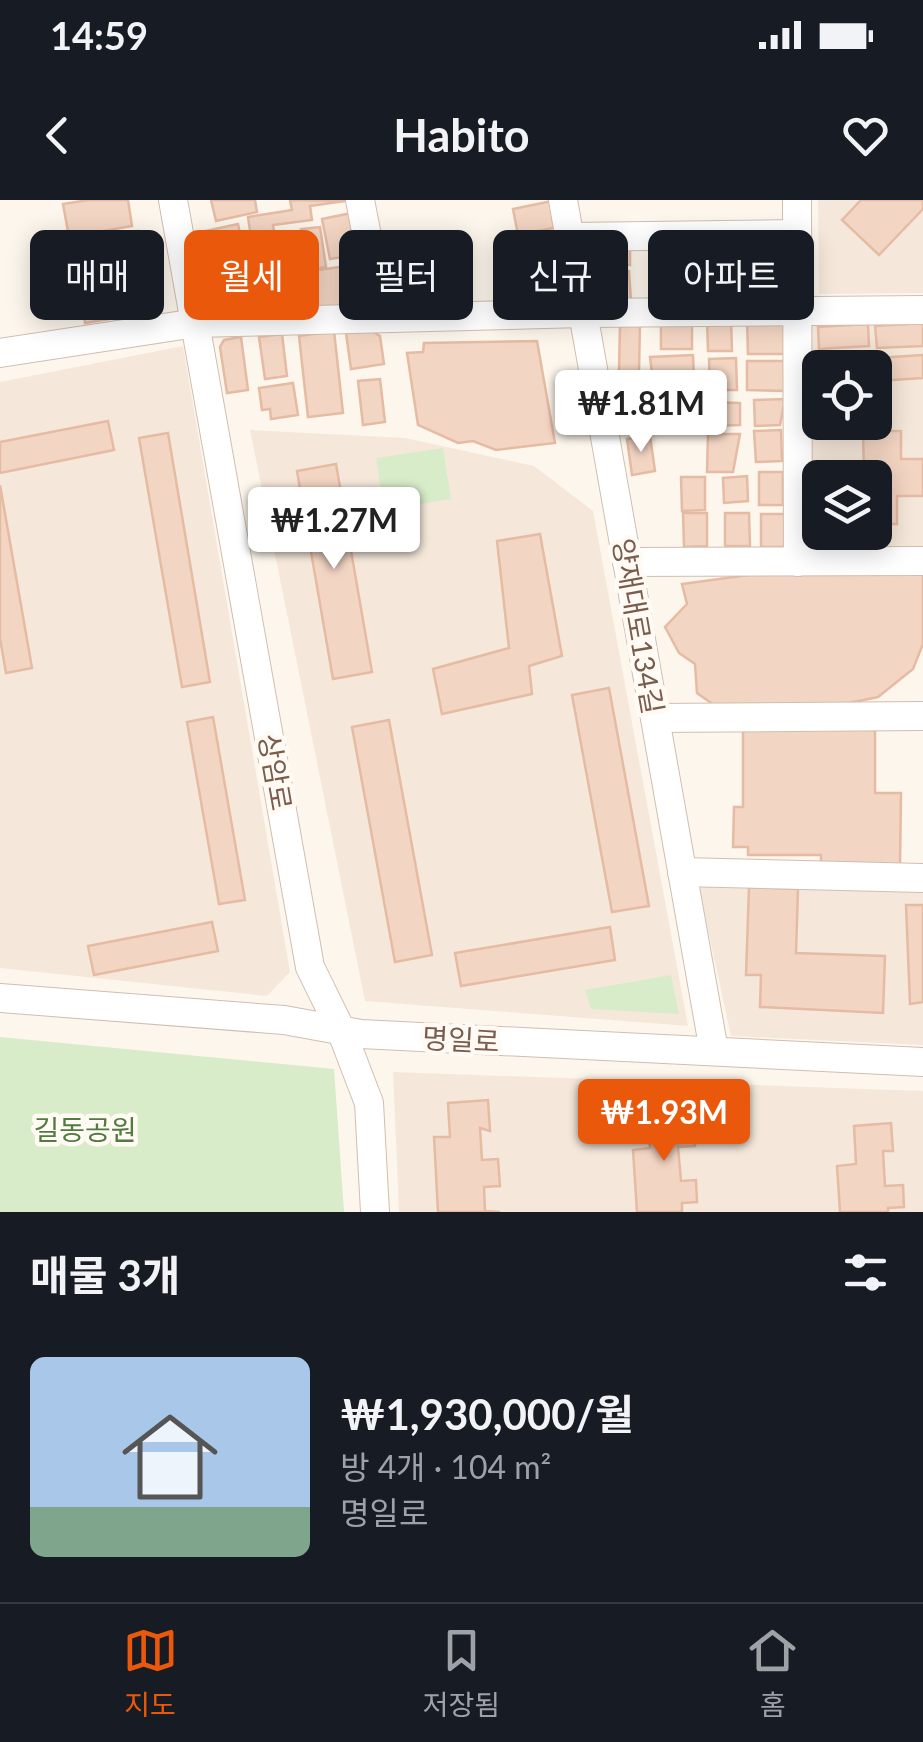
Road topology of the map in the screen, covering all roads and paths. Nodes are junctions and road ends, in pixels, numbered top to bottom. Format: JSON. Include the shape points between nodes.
{"nodes":[{"id":1,"x":174,"y":200,"type":"edge"},
{"id":2,"x":360,"y":200,"type":"edge"},
{"id":3,"x":563,"y":200,"type":"edge"},
{"id":4,"x":797,"y":200,"type":"edge"},
{"id":5,"x":366,"y":230,"type":"edge"},
{"id":6,"x":569,"y":230,"type":"edge"},
{"id":7,"x":797,"y":230,"type":"edge"},
{"id":8,"x":923,"y":310,"type":"edge"},
{"id":9,"x":814,"y":312,"type":"edge"},
{"id":10,"x":339,"y":319,"type":"edge"},
{"id":11,"x":585,"y":320,"type":"edge"},
{"id":12,"x":798,"y":320,"type":"edge"},
{"id":13,"x":196,"y":323,"type":"junction"},
{"id":14,"x":0,"y":350,"type":"edge"},
{"id":15,"x":923,"y":561,"type":"edge"},
{"id":16,"x":628,"y":562,"type":"junction"},
{"id":17,"x":798,"y":562,"type":"junction"},
{"id":18,"x":923,"y":716,"type":"edge"},
{"id":19,"x":655,"y":718,"type":"junction"},
{"id":20,"x":682,"y":872,"type":"junction"},
{"id":21,"x":923,"y":878,"type":"edge"},
{"id":22,"x":0,"y":998,"type":"edge"},
{"id":23,"x":341,"y":1030,"type":"junction"},
{"id":24,"x":714,"y":1051,"type":"junction"},
{"id":25,"x":923,"y":1062,"type":"edge"},
{"id":26,"x":376,"y":1212,"type":"edge"}],
"edges":[{"from":1,"to":13,"type":"street","name":"상암로"},
{"from":2,"to":5,"type":"street"},
{"from":3,"to":6,"type":"street","name":"양재대로134길"},
{"from":4,"to":7,"type":"street"},
{"from":8,"to":9,"type":"street"},
{"from":10,"to":13,"type":"street"},
{"from":11,"to":16,"type":"street","name":"양재대로134길"},
{"from":12,"to":17,"type":"street"},
{"from":13,"to":14,"type":"street"},
{"from":13,"to":23,"type":"street","name":"상암로","via":[[310,967]]},
{"from":15,"to":17,"type":"street"},
{"from":16,"to":17,"type":"street"},
{"from":16,"to":19,"type":"street","name":"양재대로134길"},
{"from":18,"to":19,"type":"street"},
{"from":19,"to":20,"type":"street","name":"양재대로134길"},
{"from":20,"to":21,"type":"street"},
{"from":20,"to":24,"type":"street","name":"양재대로134길"},
{"from":22,"to":23,"type":"street","name":"명일로"},
{"from":23,"to":24,"type":"street","name":"명일로"},
{"from":23,"to":26,"type":"street","name":"상암로","via":[[370,1102]]},
{"from":24,"to":25,"type":"street","name":"명일로"}]}
